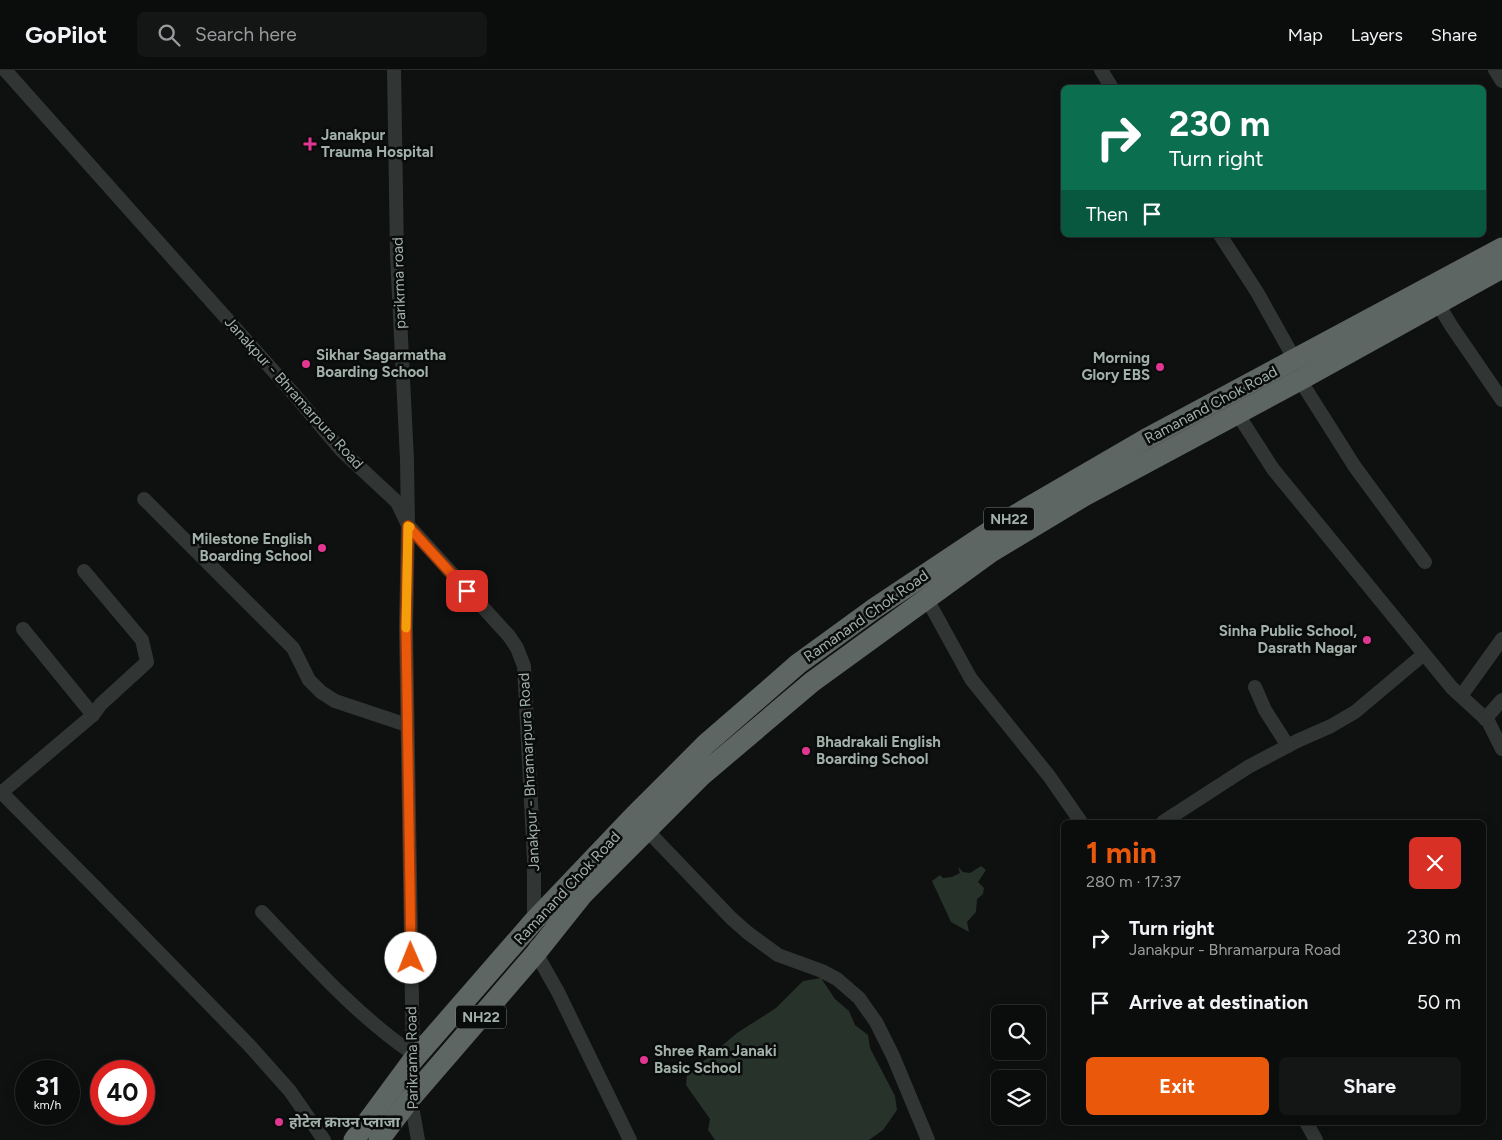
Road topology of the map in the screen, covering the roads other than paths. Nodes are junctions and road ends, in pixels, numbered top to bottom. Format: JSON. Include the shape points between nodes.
{"nodes":[{"id":1,"x":5,"y":70,"type":"edge"},
{"id":2,"x":394,"y":70,"type":"edge"},
{"id":3,"x":1101,"y":70,"type":"edge"},
{"id":4,"x":1495,"y":70,"type":"edge"},
{"id":5,"x":1502,"y":81,"type":"edge"},
{"id":6,"x":1110,"y":85,"type":"edge"},
{"id":7,"x":1221,"y":237,"type":"edge"},
{"id":8,"x":1502,"y":248,"type":"edge"},
{"id":9,"x":1502,"y":268,"type":"edge"},
{"id":10,"x":1438,"y":304,"type":"junction"},
{"id":11,"x":1298,"y":370,"type":"junction"},
{"id":12,"x":1502,"y":400,"type":"edge"},
{"id":13,"x":1237,"y":413,"type":"junction"},
{"id":14,"x":144,"y":499,"type":"dead end"},
{"id":15,"x":408,"y":526,"type":"junction"},
{"id":16,"x":1424,"y":562,"type":"dead end"},
{"id":17,"x":84,"y":571,"type":"dead end"},
{"id":18,"x":927,"y":599,"type":"junction"},
{"id":19,"x":23,"y":629,"type":"dead end"},
{"id":20,"x":1502,"y":639,"type":"edge"},
{"id":21,"x":1424,"y":654,"type":"junction"},
{"id":22,"x":1255,"y":687,"type":"dead end"},
{"id":23,"x":1461,"y":696,"type":"junction"},
{"id":24,"x":1502,"y":700,"type":"edge"},
{"id":25,"x":93,"y":715,"type":"junction"},
{"id":26,"x":1485,"y":718,"type":"junction"},
{"id":27,"x":407,"y":726,"type":"junction"},
{"id":28,"x":1288,"y":746,"type":"junction"},
{"id":29,"x":1502,"y":749,"type":"edge"},
{"id":30,"x":1,"y":792,"type":"edge"},
{"id":31,"x":1080,"y":820,"type":"edge"},
{"id":32,"x":1166,"y":820,"type":"edge"},
{"id":33,"x":640,"y":823,"type":"junction"},
{"id":34,"x":262,"y":912,"type":"dead end"},
{"id":35,"x":534,"y":921,"type":"junction"},
{"id":36,"x":536,"y":953,"type":"junction"},
{"id":37,"x":412,"y":1056,"type":"junction"},
{"id":38,"x":410,"y":1099,"type":"junction"},
{"id":39,"x":1308,"y":1125,"type":"edge"},
{"id":40,"x":324,"y":1140,"type":"edge"},
{"id":41,"x":354,"y":1140,"type":"edge"},
{"id":42,"x":379,"y":1140,"type":"edge"},
{"id":43,"x":418,"y":1140,"type":"edge"},
{"id":44,"x":630,"y":1140,"type":"edge"},
{"id":45,"x":928,"y":1140,"type":"edge"},
{"id":46,"x":1316,"y":1140,"type":"edge"}],
"edges":[{"from":1,"to":15,"type":"street","name":"Janakpur - Bhramarpura Road","via":[[342,450],[397,502]]},
{"from":2,"to":15,"type":"street","name":"parikrma road","via":[[397,255]]},
{"from":3,"to":6,"type":"street"},
{"from":4,"to":5,"type":"street"},
{"from":7,"to":11,"type":"street","via":[[1257,292]]},
{"from":8,"to":11,"type":"highway","name":"Ramanand Chok Road","number":"NH22"},
{"from":9,"to":10,"type":"highway","name":"Ramanand Chok Road","number":"NH22"},
{"from":10,"to":11,"type":"highway","name":"Ramanand Chok Road","number":"NH22"},
{"from":10,"to":12,"type":"street"},
{"from":11,"to":13,"type":"highway","name":"Ramanand Chok Road","number":"NH22"},
{"from":11,"to":16,"type":"street","via":[[1355,467]]},
{"from":11,"to":33,"type":"highway","name":"Ramanand Chok Road","number":"NH22","via":[[1146,439],[1007,520],[896,593],[798,664],[706,744]]},
{"from":13,"to":18,"type":"highway","name":"Ramanand Chok Road","number":"NH22","via":[[1084,496],[991,552]]},
{"from":13,"to":21,"type":"street","via":[[1273,469]]},
{"from":14,"to":27,"type":"street","via":[[293,648],[309,680],[321,692],[335,701]]},
{"from":15,"to":27,"type":"street","name":"Parikrama Road"},
{"from":15,"to":35,"type":"street","name":"Janakpur - Bhramarpura Road","via":[[509,636],[524,666]]},
{"from":17,"to":25,"type":"street","via":[[142,640],[147,662]]},
{"from":18,"to":31,"type":"street","via":[[971,678]]},
{"from":18,"to":33,"type":"highway","name":"Ramanand Chok Road","number":"NH22","via":[[812,682]]},
{"from":19,"to":25,"type":"street"},
{"from":20,"to":23,"type":"street"},
{"from":21,"to":23,"type":"street"},
{"from":21,"to":28,"type":"street","via":[[1355,712]]},
{"from":22,"to":28,"type":"street"},
{"from":23,"to":26,"type":"street"},
{"from":24,"to":26,"type":"street"},
{"from":25,"to":30,"type":"street"},
{"from":26,"to":29,"type":"street"},
{"from":27,"to":37,"type":"street","name":"Parikrama Road"},
{"from":28,"to":32,"type":"street","via":[[1248,767]]},
{"from":30,"to":40,"type":"street","via":[[249,1045],[290,1091]]},
{"from":33,"to":35,"type":"highway","name":"Ramanand Chok Road","number":"NH22"},
{"from":33,"to":36,"type":"highway","name":"Ramanand Chok Road","number":"NH22"},
{"from":33,"to":45,"type":"street","via":[[748,933],[778,955],[837,979],[859,998],[876,1022],[893,1056]]},
{"from":34,"to":37,"type":"street","via":[[340,992]]},
{"from":35,"to":36,"type":"street","name":"Janakpur - Bhramarpura Road"},
{"from":35,"to":37,"type":"highway","name":"Ramanand Chok Road"},
{"from":36,"to":38,"type":"highway","name":"Ramanand Chok Road","number":"NH22"},
{"from":36,"to":44,"type":"street"},
{"from":37,"to":38,"type":"street","name":"Parikrama Road"},
{"from":37,"to":41,"type":"highway","name":"Ramanand Chok Road"},
{"from":38,"to":42,"type":"highway","name":"Ramanand Chok Road","number":"NH22"},
{"from":38,"to":43,"type":"street","name":"Parikrama Road"},
{"from":39,"to":46,"type":"street"}]}
